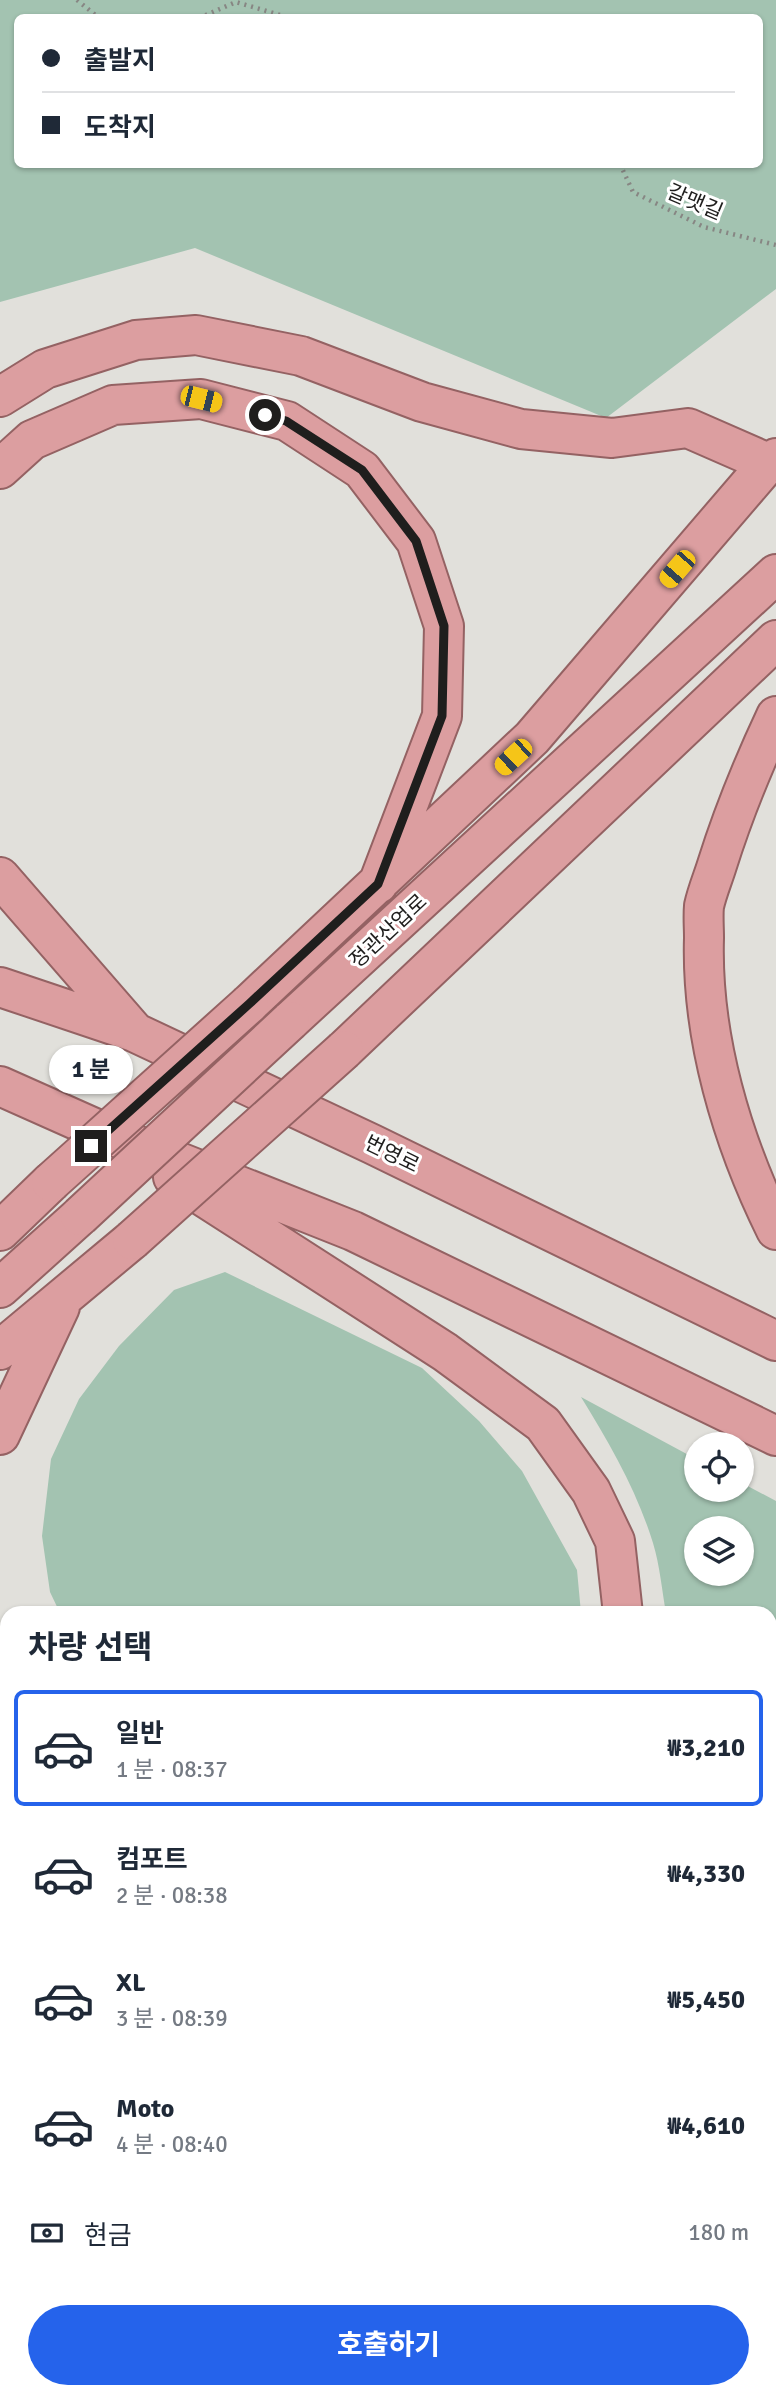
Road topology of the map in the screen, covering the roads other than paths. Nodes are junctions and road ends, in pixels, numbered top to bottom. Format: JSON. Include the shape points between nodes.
{"nodes":[{"id":1,"x":0,"y":397,"type":"edge"},
{"id":2,"x":772,"y":461,"type":"edge"},
{"id":3,"x":0,"y":469,"type":"edge"},
{"id":4,"x":776,"y":574,"type":"edge"},
{"id":5,"x":776,"y":640,"type":"edge"},
{"id":6,"x":776,"y":716,"type":"edge"},
{"id":7,"x":0,"y":877,"type":"edge"},
{"id":8,"x":378,"y":884,"type":"junction"},
{"id":9,"x":0,"y":987,"type":"edge"},
{"id":10,"x":134,"y":1032,"type":"junction"},
{"id":11,"x":0,"y":1086,"type":"edge"},
{"id":12,"x":101,"y":1131,"type":"junction"},
{"id":13,"x":776,"y":1230,"type":"edge"},
{"id":14,"x":0,"y":1231,"type":"edge"},
{"id":15,"x":0,"y":1288,"type":"edge"},
{"id":16,"x":67,"y":1293,"type":"junction"},
{"id":17,"x":776,"y":1341,"type":"edge"},
{"id":18,"x":0,"y":1350,"type":"edge"},
{"id":19,"x":0,"y":1435,"type":"edge"},
{"id":20,"x":776,"y":1436,"type":"edge"},
{"id":21,"x":622,"y":1606,"type":"edge"}],
"edges":[{"from":1,"to":2,"type":"highway","via":[[45,369],[136,340],[196,335],[301,356],[422,402],[521,429],[612,438],[688,428]]},
{"from":2,"to":8,"type":"highway","via":[[533,738]]},
{"from":3,"to":8,"type":"highway","via":[[32,440],[113,405],[201,399],[286,421],[362,470],[416,541],[444,626],[442,716]]},
{"from":4,"to":15,"type":"highway","name":"정관산업로","bridge":true},
{"from":5,"to":16,"type":"highway","bridge":true,"via":[[344,1050]]},
{"from":6,"to":13,"type":"highway","via":[[727,832],[704,905],[703,973],[731,1117],[755,1189]]},
{"from":7,"to":10,"type":"highway"},
{"from":8,"to":14,"type":"highway","bridge":true},
{"from":9,"to":10,"type":"highway","name":"번영로"},
{"from":10,"to":17,"type":"highway","name":"번영로"},
{"from":11,"to":12,"type":"highway"},
{"from":12,"to":20,"type":"highway","via":[[353,1231]]},
{"from":12,"to":21,"type":"highway","via":[[444,1352],[543,1424],[591,1491],[615,1541]]},
{"from":16,"to":18,"type":"highway"},
{"from":16,"to":19,"type":"highway"}]}
